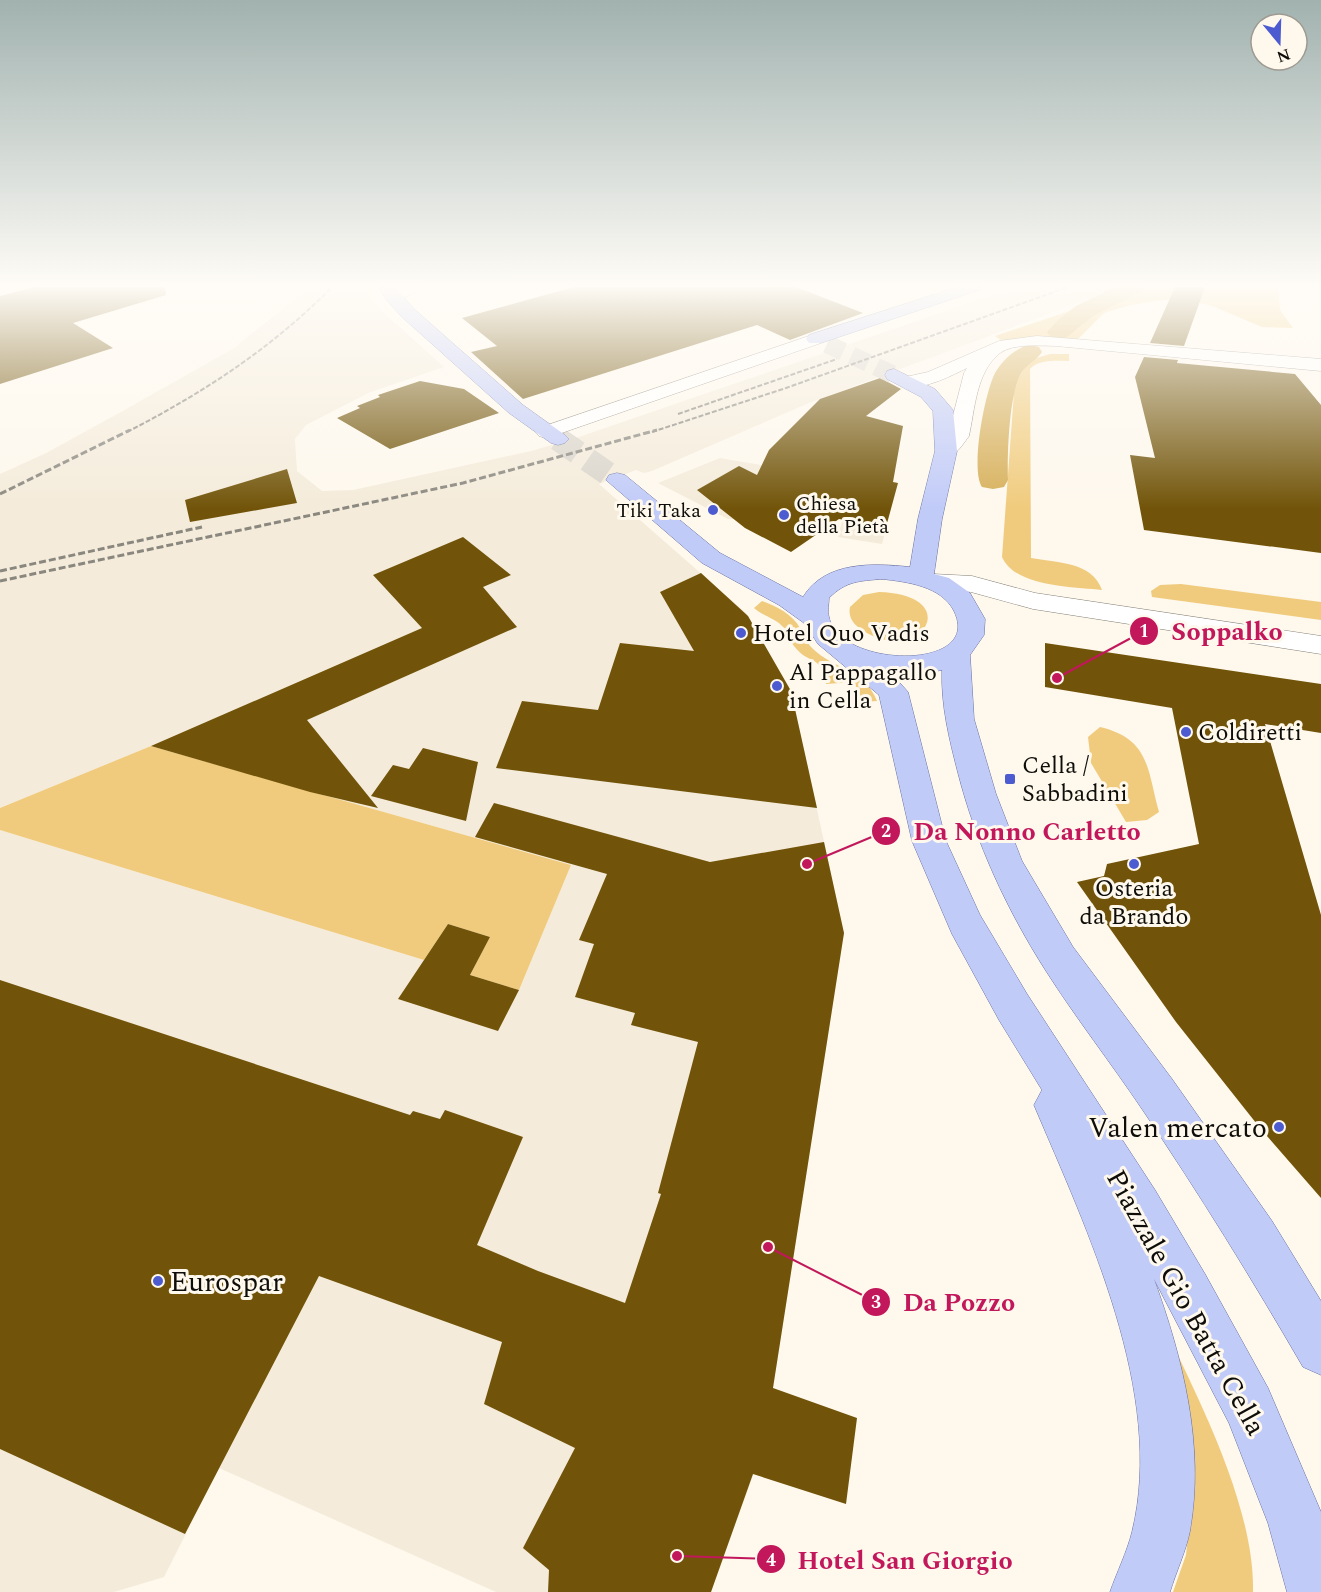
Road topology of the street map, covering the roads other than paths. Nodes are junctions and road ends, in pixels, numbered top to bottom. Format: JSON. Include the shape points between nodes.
{"nodes":[{"id":1,"x":462,"y":361,"type":"edge"},
{"id":2,"x":765,"y":361,"type":"edge"},
{"id":3,"x":970,"y":361,"type":"edge"},
{"id":4,"x":983,"y":361,"type":"edge"},
{"id":5,"x":1269,"y":361,"type":"edge"},
{"id":6,"x":1321,"y":366,"type":"edge"},
{"id":7,"x":901,"y":378,"type":"joint"},
{"id":8,"x":552,"y":435,"type":"joint"},
{"id":9,"x":946,"y":451,"type":"junction"},
{"id":10,"x":617,"y":480,"type":"tunnel mouth"},
{"id":11,"x":927,"y":580,"type":"junction"},
{"id":12,"x":1032,"y":601,"type":"junction"},
{"id":13,"x":970,"y":615,"type":"junction"},
{"id":14,"x":815,"y":618,"type":"junction"},
{"id":15,"x":1321,"y":645,"type":"edge"},
{"id":16,"x":840,"y":648,"type":"junction"},
{"id":17,"x":956,"y":652,"type":"junction"},
{"id":18,"x":1013,"y":1007,"type":"junction"},
{"id":19,"x":1321,"y":1349,"type":"edge"},
{"id":20,"x":1140,"y":1592,"type":"edge"},
{"id":21,"x":1317,"y":1592,"type":"edge"}],
"edges":[{"from":1,"to":8,"type":"main road"},
{"from":2,"to":8,"type":"street"},
{"from":3,"to":7,"type":"street","via":[[940,376]]},
{"from":4,"to":9,"type":"street","via":[[973,373],[958,436]]},
{"from":5,"to":6,"type":"street"},
{"from":7,"to":9,"type":"main road","via":[[928,393],[943,410]]},
{"from":9,"to":11,"type":"main road","via":[[930,519]]},
{"from":10,"to":14,"type":"main road","name":"Piazzale Gio Batta Cella","via":[[711,558],[789,599]]},
{"from":11,"to":12,"type":"street","via":[[972,584]]},
{"from":11,"to":13,"type":"main road","via":[[958,598]]},
{"from":11,"to":14,"type":"main road","via":[[880,571],[843,577],[819,594]]},
{"from":12,"to":13,"type":"street"},
{"from":12,"to":15,"type":"street"},
{"from":13,"to":17,"type":"main road","via":[[972,629],[967,642]]},
{"from":14,"to":16,"type":"main road","name":"Piazzale Gio Batta Cella","via":[[824,634]]},
{"from":16,"to":17,"type":"main road","name":"Piazzale Gio Batta Cella","via":[[868,660],[900,665],[932,663]]},
{"from":16,"to":18,"type":"main road","name":"Piazzale Gio Batta Cella","via":[[893,692],[929,841],[965,923]]},
{"from":17,"to":19,"type":"main road","via":[[959,719],[973,771],[994,835],[1027,903],[1059,958],[1255,1238]]},
{"from":18,"to":20,"type":"main road","via":[[1107,1221],[1132,1285],[1156,1365],[1167,1437],[1167,1487],[1161,1530]]},
{"from":18,"to":21,"type":"main road","name":"Piazzale Gio Batta Cella","via":[[1139,1206],[1250,1407],[1297,1523]]}]}
